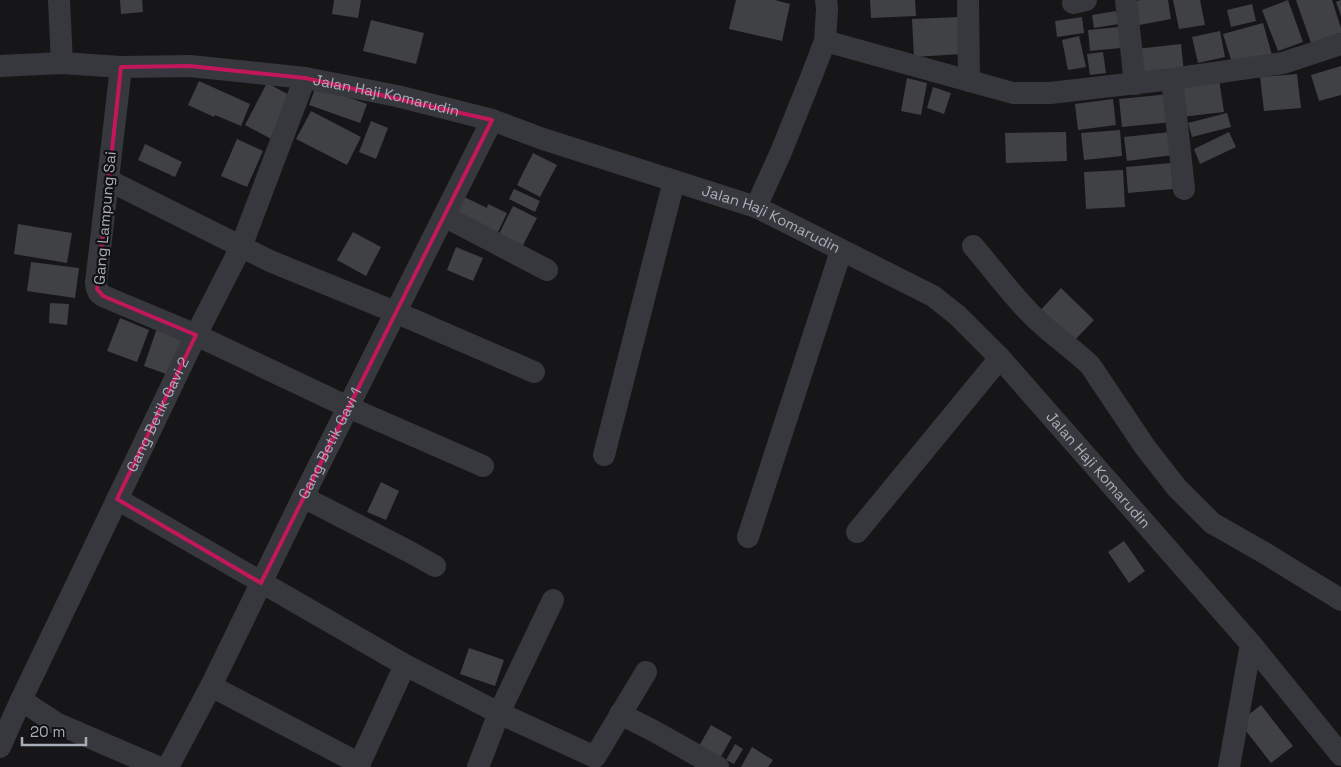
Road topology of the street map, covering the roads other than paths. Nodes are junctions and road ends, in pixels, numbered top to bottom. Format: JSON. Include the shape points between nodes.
{"nodes":[{"id":1,"x":58,"y":0,"type":"edge"},
{"id":2,"x":826,"y":0,"type":"edge"},
{"id":3,"x":968,"y":0,"type":"edge"},
{"id":4,"x":1126,"y":0,"type":"edge"},
{"id":5,"x":825,"y":41,"type":"junction"},
{"id":6,"x":1341,"y":44,"type":"edge"},
{"id":7,"x":62,"y":63,"type":"junction"},
{"id":8,"x":0,"y":66,"type":"edge"},
{"id":9,"x":121,"y":67,"type":"junction"},
{"id":10,"x":306,"y":78,"type":"junction"},
{"id":11,"x":1172,"y":80,"type":"junction"},
{"id":12,"x":969,"y":81,"type":"junction"},
{"id":13,"x":1135,"y":84,"type":"junction"},
{"id":14,"x":492,"y":120,"type":"junction"},
{"id":15,"x":108,"y":180,"type":"junction"},
{"id":16,"x":674,"y":180,"type":"junction"},
{"id":17,"x":1184,"y":189,"type":"dead end"},
{"id":18,"x":756,"y":207,"type":"junction"},
{"id":19,"x":444,"y":216,"type":"junction"},
{"id":20,"x":973,"y":246,"type":"dead end"},
{"id":21,"x":241,"y":247,"type":"junction"},
{"id":22,"x":841,"y":251,"type":"junction"},
{"id":23,"x":548,"y":270,"type":"dead end"},
{"id":24,"x":395,"y":312,"type":"junction"},
{"id":25,"x":196,"y":336,"type":"junction"},
{"id":26,"x":1000,"y":358,"type":"junction"},
{"id":27,"x":534,"y":372,"type":"dead end"},
{"id":28,"x":348,"y":407,"type":"junction"},
{"id":29,"x":604,"y":455,"type":"dead end"},
{"id":30,"x":484,"y":466,"type":"dead end"},
{"id":31,"x":303,"y":498,"type":"junction"},
{"id":32,"x":118,"y":499,"type":"junction"},
{"id":33,"x":856,"y":532,"type":"dead end"},
{"id":34,"x":748,"y":537,"type":"dead end"},
{"id":35,"x":435,"y":566,"type":"dead end"},
{"id":36,"x":262,"y":583,"type":"junction"},
{"id":37,"x":554,"y":600,"type":"dead end"},
{"id":38,"x":1341,"y":600,"type":"edge"},
{"id":39,"x":1251,"y":644,"type":"junction"},
{"id":40,"x":404,"y":665,"type":"junction"},
{"id":41,"x":646,"y":672,"type":"dead end"},
{"id":42,"x":211,"y":686,"type":"junction"},
{"id":43,"x":21,"y":700,"type":"junction"},
{"id":44,"x":499,"y":713,"type":"junction"},
{"id":45,"x":620,"y":714,"type":"junction"},
{"id":46,"x":0,"y":747,"type":"edge"},
{"id":47,"x":1341,"y":755,"type":"edge"},
{"id":48,"x":597,"y":764,"type":"edge"},
{"id":49,"x":359,"y":765,"type":"edge"},
{"id":50,"x":158,"y":767,"type":"edge"},
{"id":51,"x":168,"y":767,"type":"edge"},
{"id":52,"x":478,"y":767,"type":"edge"},
{"id":53,"x":718,"y":767,"type":"edge"},
{"id":54,"x":1230,"y":767,"type":"edge"}],
"edges":[{"from":1,"to":7,"type":"street"},
{"from":2,"to":5,"type":"street"},
{"from":3,"to":12,"type":"street"},
{"from":4,"to":13,"type":"street"},
{"from":5,"to":12,"type":"street"},
{"from":5,"to":18,"type":"street"},
{"from":6,"to":11,"type":"street","via":[[1283,62]]},
{"from":7,"to":8,"type":"street","name":"Jalan Haji Komarudin"},
{"from":7,"to":9,"type":"street","name":"Jalan Haji Komarudin"},
{"from":9,"to":10,"type":"street","name":"Jalan Haji Komarudin","via":[[190,66]]},
{"from":9,"to":15,"type":"street","name":"Gang Lampung Sai"},
{"from":10,"to":14,"type":"street","name":"Jalan Haji Komarudin"},
{"from":10,"to":21,"type":"street","name":"Gang Betik Gavi 2"},
{"from":11,"to":13,"type":"street"},
{"from":11,"to":17,"type":"street"},
{"from":12,"to":13,"type":"street","via":[[1013,93],[1031,94]]},
{"from":14,"to":16,"type":"street","name":"Jalan Haji Komarudin"},
{"from":14,"to":19,"type":"street","name":"Gang Betik Gavi 1"},
{"from":15,"to":21,"type":"street"},
{"from":15,"to":25,"type":"street","name":"Gang Lampung Sai","via":[[96,283],[100,293]]},
{"from":16,"to":18,"type":"street","name":"Jalan Haji Komarudin"},
{"from":16,"to":29,"type":"street"},
{"from":18,"to":22,"type":"street","name":"Jalan Haji Komarudin"},
{"from":19,"to":23,"type":"street"},
{"from":19,"to":24,"type":"street","name":"Gang Betik Gavi 1"},
{"from":20,"to":38,"type":"street","via":[[1030,314],[1090,365],[1171,481],[1212,523]]},
{"from":21,"to":24,"type":"street"},
{"from":21,"to":25,"type":"street","name":"Gang Betik Gavi 2"},
{"from":22,"to":26,"type":"street","name":"Jalan Haji Komarudin","via":[[933,296]]},
{"from":22,"to":34,"type":"street"},
{"from":24,"to":27,"type":"street"},
{"from":24,"to":28,"type":"street","name":"Gang Betik Gavi 1"},
{"from":25,"to":28,"type":"street","name":"Gang Lampung Sai"},
{"from":25,"to":32,"type":"street","name":"Gang Betik Gavi 2"},
{"from":26,"to":33,"type":"street"},
{"from":26,"to":39,"type":"street","name":"Jalan Haji Komarudin"},
{"from":28,"to":30,"type":"street","name":"Gang Lampung Sai"},
{"from":28,"to":31,"type":"street","name":"Gang Betik Gavi 1"},
{"from":31,"to":35,"type":"street"},
{"from":31,"to":36,"type":"street","name":"Gang Betik Gavi 1"},
{"from":32,"to":36,"type":"street"},
{"from":32,"to":43,"type":"street","name":"Gang Betik Gavi 2"},
{"from":36,"to":40,"type":"street"},
{"from":36,"to":42,"type":"street","name":"Gang Betik Gavi 1"},
{"from":37,"to":44,"type":"street"},
{"from":39,"to":47,"type":"street","name":"Jalan Haji Komarudin"},
{"from":39,"to":54,"type":"street"},
{"from":40,"to":44,"type":"street"},
{"from":40,"to":49,"type":"street"},
{"from":41,"to":45,"type":"street"},
{"from":42,"to":49,"type":"street"},
{"from":42,"to":51,"type":"street","name":"Gang Betik Gavi 1"},
{"from":43,"to":46,"type":"street","name":"Gang Betik Gavi 2"},
{"from":43,"to":50,"type":"street","via":[[56,723]]},
{"from":44,"to":48,"type":"street"},
{"from":44,"to":52,"type":"street"},
{"from":45,"to":48,"type":"street"},
{"from":45,"to":53,"type":"street"}]}
